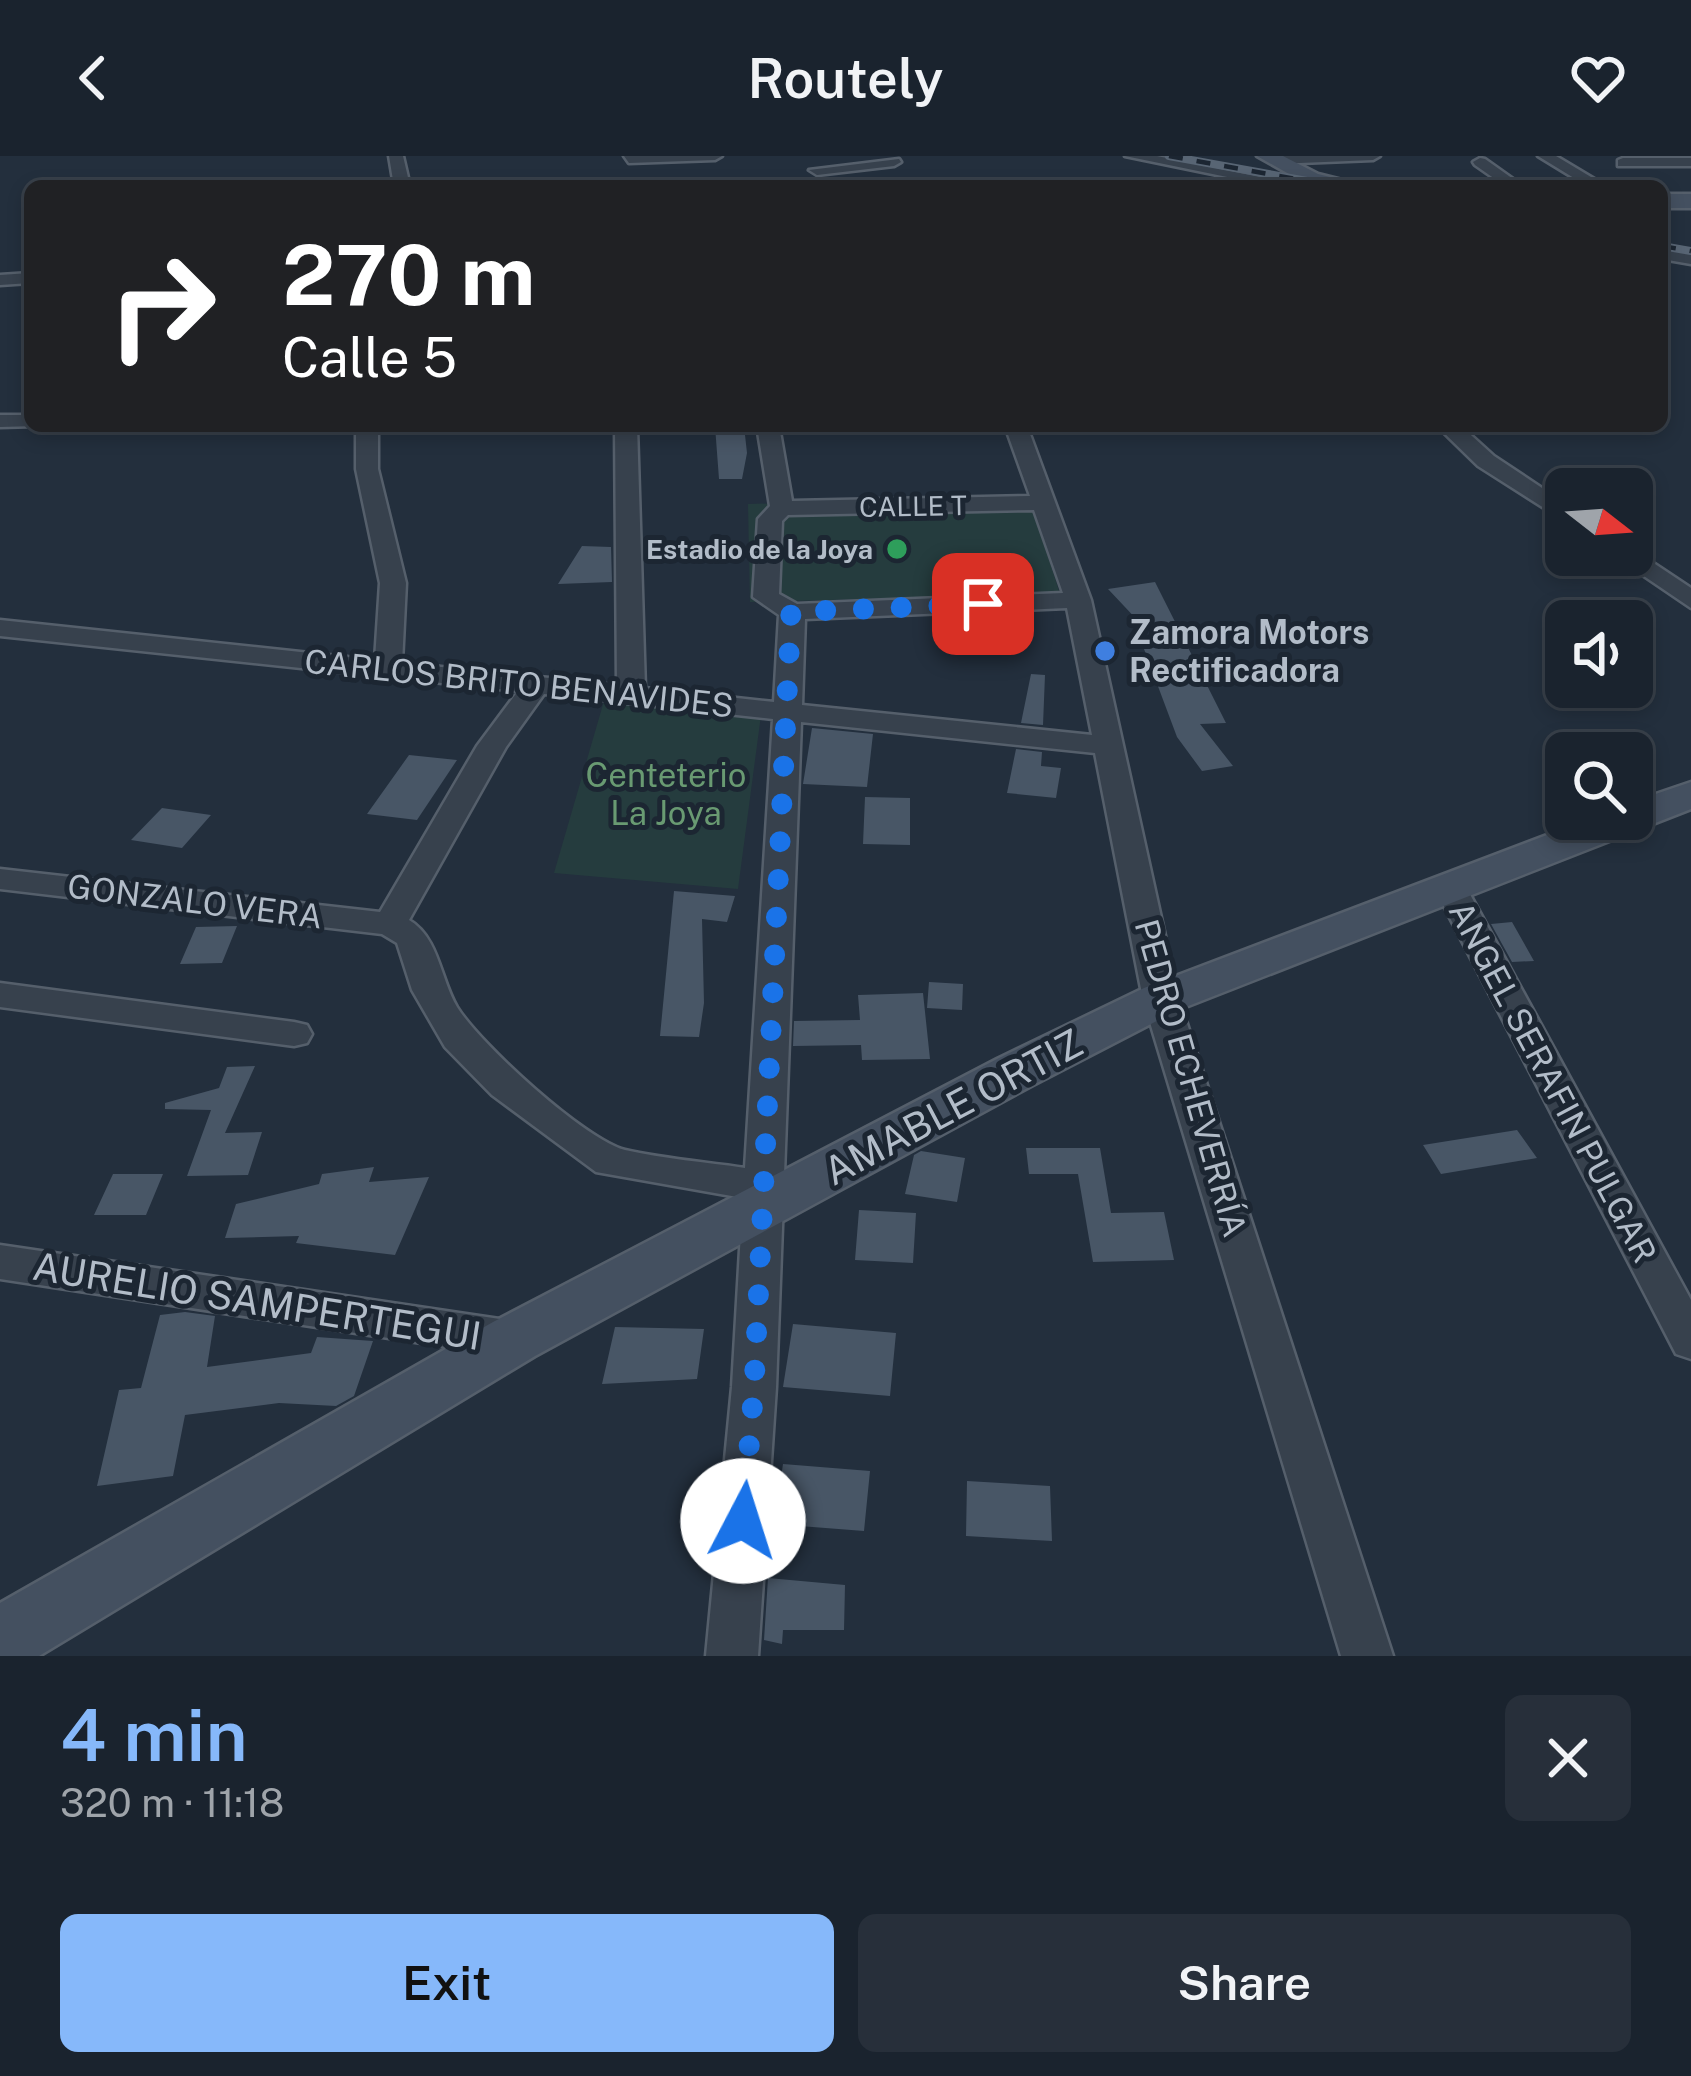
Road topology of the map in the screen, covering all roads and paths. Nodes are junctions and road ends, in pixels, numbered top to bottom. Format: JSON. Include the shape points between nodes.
{"nodes":[{"id":1,"x":715,"y":156,"type":"edge"},
{"id":2,"x":1132,"y":156,"type":"edge"},
{"id":3,"x":1182,"y":156,"type":"edge"},
{"id":4,"x":1373,"y":156,"type":"edge"},
{"id":5,"x":1545,"y":156,"type":"edge"},
{"id":6,"x":1271,"y":158,"type":"edge"},
{"id":7,"x":893,"y":162,"type":"dead end"},
{"id":8,"x":1480,"y":162,"type":"dead end"},
{"id":9,"x":1691,"y":162,"type":"edge"},
{"id":10,"x":631,"y":163,"type":"edge"},
{"id":11,"x":1623,"y":163,"type":"dead end"},
{"id":12,"x":831,"y":180,"type":"edge"},
{"id":13,"x":1285,"y":180,"type":"edge"},
{"id":14,"x":1290,"y":180,"type":"edge"},
{"id":15,"x":1300,"y":180,"type":"edge"},
{"id":16,"x":1506,"y":180,"type":"edge"},
{"id":17,"x":1587,"y":180,"type":"edge"},
{"id":18,"x":367,"y":432,"type":"edge"},
{"id":19,"x":626,"y":432,"type":"edge"},
{"id":20,"x":769,"y":432,"type":"edge"},
{"id":21,"x":1018,"y":432,"type":"edge"},
{"id":22,"x":1455,"y":432,"type":"edge"},
{"id":23,"x":1545,"y":501,"type":"edge"},
{"id":24,"x":1045,"y":503,"type":"junction"},
{"id":25,"x":782,"y":508,"type":"junction"},
{"id":26,"x":1653,"y":574,"type":"edge"},
{"id":27,"x":1078,"y":600,"type":"junction"},
{"id":28,"x":1691,"y":600,"type":"edge"},
{"id":29,"x":791,"y":612,"type":"junction"},
{"id":30,"x":0,"y":628,"type":"edge"},
{"id":31,"x":388,"y":667,"type":"junction"},
{"id":32,"x":538,"y":682,"type":"junction"},
{"id":33,"x":631,"y":692,"type":"junction"},
{"id":34,"x":786,"y":713,"type":"junction"},
{"id":35,"x":1109,"y":746,"type":"junction"},
{"id":36,"x":1691,"y":794,"type":"edge"},
{"id":37,"x":1653,"y":809,"type":"edge"},
{"id":38,"x":1572,"y":840,"type":"edge"},
{"id":39,"x":0,"y":879,"type":"edge"},
{"id":40,"x":1450,"y":887,"type":"junction"},
{"id":41,"x":390,"y":924,"type":"junction"},
{"id":42,"x":0,"y":995,"type":"edge"},
{"id":43,"x":1161,"y":999,"type":"junction"},
{"id":44,"x":294,"y":1034,"type":"dead end"},
{"id":45,"x":763,"y":1197,"type":"junction"},
{"id":46,"x":0,"y":1262,"type":"edge"},
{"id":47,"x":514,"y":1339,"type":"junction"},
{"id":48,"x":1691,"y":1341,"type":"edge"},
{"id":49,"x":0,"y":1641,"type":"edge"},
{"id":50,"x":732,"y":1656,"type":"edge"},
{"id":51,"x":1367,"y":1656,"type":"edge"}],
"edges":[{"from":1,"to":10,"type":"street"},
{"from":2,"to":13,"type":"street"},
{"from":3,"to":14,"type":"street"},
{"from":4,"to":6,"type":"street"},
{"from":5,"to":17,"type":"street"},
{"from":6,"to":15,"type":"street"},
{"from":7,"to":12,"type":"street","via":[[812,166]]},
{"from":8,"to":16,"type":"street"},
{"from":9,"to":11,"type":"street"},
{"from":18,"to":31,"type":"street","via":[[367,469],[393,583]]},
{"from":19,"to":33,"type":"street"},
{"from":20,"to":25,"type":"street"},
{"from":21,"to":24,"type":"street","name":"PEDRO ECHEVERRÍA"},
{"from":22,"to":23,"type":"street"},
{"from":24,"to":25,"type":"street","name":"CALLE T"},
{"from":24,"to":27,"type":"street","name":"PEDRO ECHEVERRÍA"},
{"from":25,"to":29,"type":"street","via":[[770,519],[766,597]]},
{"from":26,"to":28,"type":"street"},
{"from":27,"to":29,"type":"street"},
{"from":27,"to":35,"type":"street","name":"PEDRO ECHEVERRÍA"},
{"from":29,"to":34,"type":"street"},
{"from":30,"to":31,"type":"street","name":"CARLOS BRITO BENAVIDES"},
{"from":31,"to":32,"type":"street","name":"CARLOS BRITO BENAVIDES"},
{"from":32,"to":33,"type":"street","name":"CARLOS BRITO BENAVIDES"},
{"from":32,"to":41,"type":"street"},
{"from":33,"to":34,"type":"street","name":"CARLOS BRITO BENAVIDES"},
{"from":34,"to":35,"type":"street","name":"CARLOS BRITO BENAVIDES"},
{"from":34,"to":45,"type":"street"},
{"from":35,"to":43,"type":"street","name":"PEDRO ECHEVERRÍA"},
{"from":36,"to":37,"type":"street","name":"AMABLE ORTIZ"},
{"from":38,"to":40,"type":"street","name":"AMABLE ORTIZ"},
{"from":39,"to":41,"type":"street","name":"GONZALO VERA"},
{"from":40,"to":43,"type":"street","name":"AMABLE ORTIZ"},
{"from":40,"to":48,"type":"street","name":"ANGEL SERAFIN PULGAR"},
{"from":41,"to":45,"type":"street","via":[[412,937],[458,1038],[505,1086],[610,1162]]},
{"from":42,"to":44,"type":"street"},
{"from":43,"to":45,"type":"street","name":"AMABLE ORTIZ"},
{"from":43,"to":51,"type":"street","name":"PEDRO ECHEVERRÍA"},
{"from":45,"to":47,"type":"street","name":"AMABLE ORTIZ"},
{"from":45,"to":50,"type":"street"},
{"from":46,"to":47,"type":"street","name":"AURELIO SAMPERTEGUI"},
{"from":47,"to":49,"type":"street","name":"AMABLE ORTIZ"}]}
